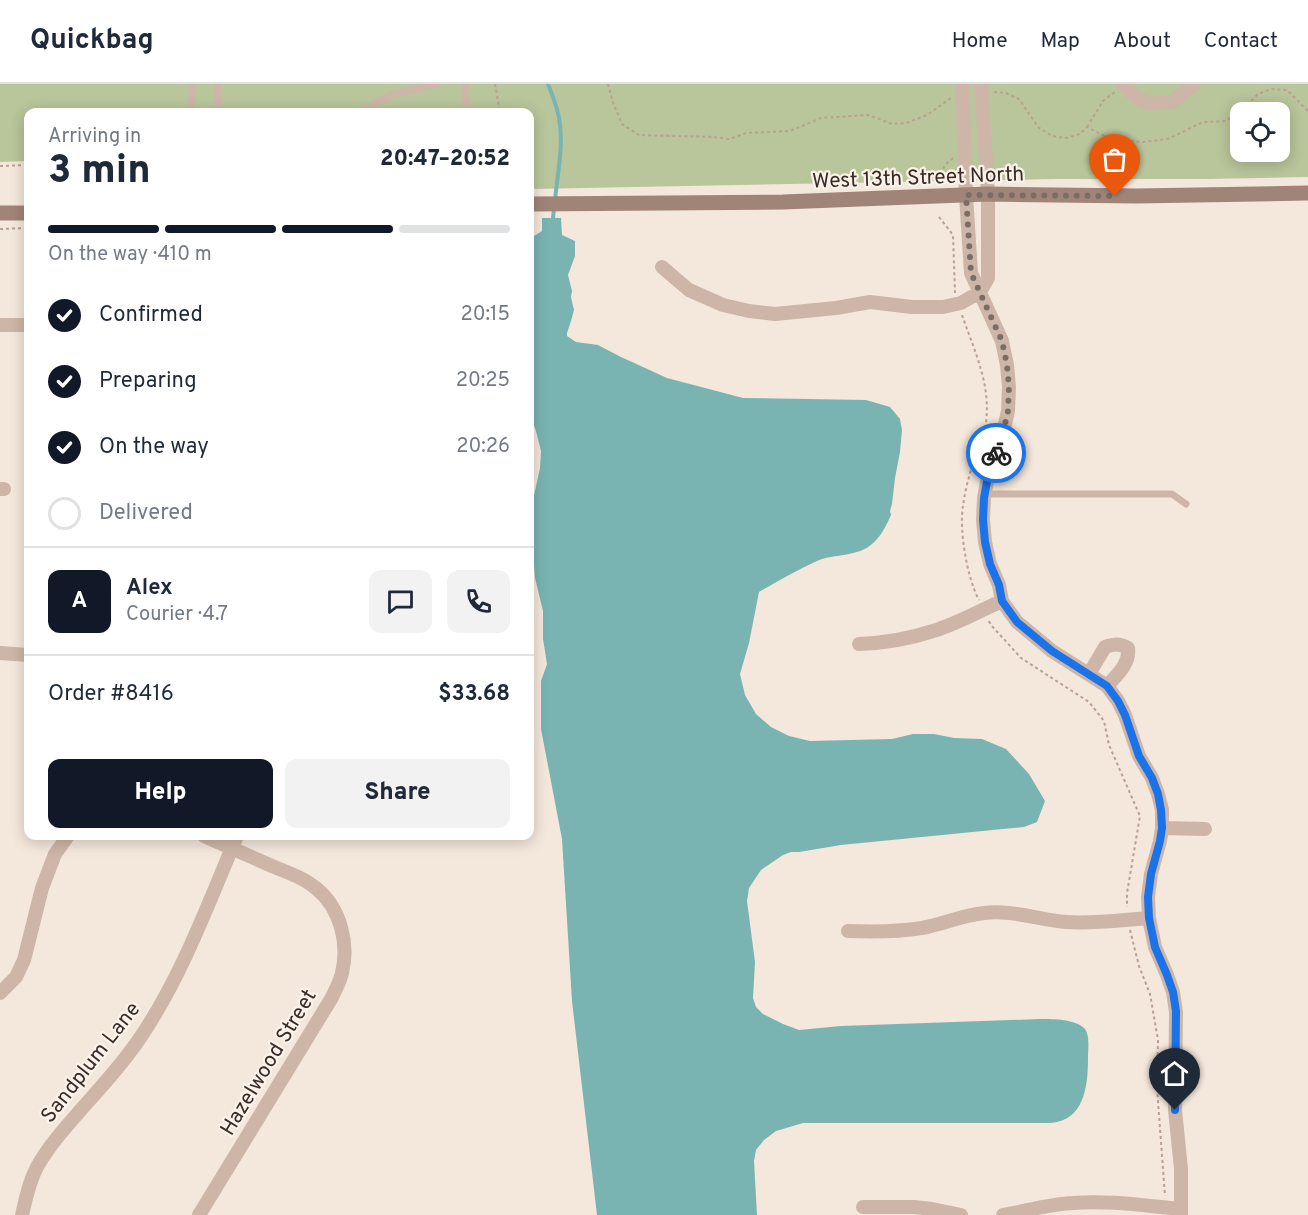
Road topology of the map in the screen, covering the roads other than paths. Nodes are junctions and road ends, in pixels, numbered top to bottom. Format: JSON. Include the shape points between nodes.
{"nodes":[{"id":1,"x":192,"y":84,"type":"edge"},
{"id":2,"x":218,"y":84,"type":"edge"},
{"id":3,"x":437,"y":84,"type":"edge"},
{"id":4,"x":466,"y":84,"type":"edge"},
{"id":5,"x":962,"y":84,"type":"edge"},
{"id":6,"x":1194,"y":84,"type":"edge"},
{"id":7,"x":1124,"y":85,"type":"edge"},
{"id":8,"x":984,"y":88,"type":"edge"},
{"id":9,"x":192,"y":108,"type":"edge"},
{"id":10,"x":218,"y":108,"type":"edge"},
{"id":11,"x":366,"y":108,"type":"edge"},
{"id":12,"x":466,"y":108,"type":"edge"},
{"id":13,"x":1308,"y":193,"type":"edge"},
{"id":14,"x":988,"y":194,"type":"junction"},
{"id":15,"x":966,"y":195,"type":"junction"},
{"id":16,"x":534,"y":204,"type":"edge"},
{"id":17,"x":0,"y":213,"type":"edge"},
{"id":18,"x":24,"y":213,"type":"edge"},
{"id":19,"x":662,"y":267,"type":"dead end"},
{"id":20,"x":980,"y":292,"type":"junction"},
{"id":21,"x":0,"y":325,"type":"edge"},
{"id":22,"x":24,"y":325,"type":"edge"},
{"id":23,"x":985,"y":494,"type":"junction"},
{"id":24,"x":1186,"y":504,"type":"dead end"},
{"id":25,"x":1002,"y":601,"type":"junction"},
{"id":26,"x":859,"y":644,"type":"dead end"},
{"id":27,"x":0,"y":653,"type":"edge"},
{"id":28,"x":24,"y":655,"type":"edge"},
{"id":29,"x":1089,"y":674,"type":"junction"},
{"id":30,"x":1107,"y":686,"type":"junction"},
{"id":31,"x":1162,"y":828,"type":"junction"},
{"id":32,"x":1205,"y":829,"type":"dead end"},
{"id":33,"x":65,"y":840,"type":"edge"},
{"id":34,"x":235,"y":842,"type":"edge"},
{"id":35,"x":1149,"y":918,"type":"junction"},
{"id":36,"x":848,"y":931,"type":"dead end"},
{"id":37,"x":0,"y":993,"type":"edge"},
{"id":38,"x":863,"y":1207,"type":"dead end"},
{"id":39,"x":1181,"y":1212,"type":"edge"},
{"id":40,"x":22,"y":1215,"type":"edge"},
{"id":41,"x":199,"y":1215,"type":"edge"},
{"id":42,"x":961,"y":1215,"type":"edge"},
{"id":43,"x":1003,"y":1215,"type":"edge"}],
"edges":[{"from":1,"to":9,"type":"lane"},
{"from":2,"to":10,"type":"lane"},
{"from":3,"to":11,"type":"lane","via":[[392,95]]},
{"from":4,"to":12,"type":"lane"},
{"from":5,"to":15,"type":"street"},
{"from":6,"to":7,"type":"street","via":[[1172,102],[1150,104]]},
{"from":8,"to":14,"type":"street"},
{"from":13,"to":14,"type":"street","name":"West 13th Street North"},
{"from":14,"to":15,"type":"street","name":"West 13th Street North"},
{"from":14,"to":20,"type":"street","via":[[988,279]]},
{"from":15,"to":16,"type":"street","name":"West 13th Street North","via":[[783,202]]},
{"from":15,"to":20,"type":"street","via":[[971,273]]},
{"from":17,"to":18,"type":"street"},
{"from":19,"to":20,"type":"street","via":[[689,290],[723,304],[775,314],[870,302],[943,307]]},
{"from":20,"to":23,"type":"street","via":[[1002,341],[1009,387],[1008,411]]},
{"from":21,"to":22,"type":"street"},
{"from":23,"to":24,"type":"lane","via":[[1172,494]]},
{"from":23,"to":25,"type":"street","via":[[985,542]]},
{"from":25,"to":26,"type":"street","via":[[922,634]]},
{"from":25,"to":29,"type":"street","via":[[1017,622],[1052,651]]},
{"from":27,"to":28,"type":"street"},
{"from":29,"to":30,"type":"street"},
{"from":29,"to":30,"type":"street","via":[[1105,647],[1121,644],[1128,648],[1123,668]]},
{"from":30,"to":31,"type":"street","via":[[1125,715],[1139,756],[1152,778]]},
{"from":31,"to":32,"type":"street"},
{"from":31,"to":35,"type":"street","via":[[1151,874]]},
{"from":33,"to":37,"type":"street","via":[[55,854],[42,888],[24,960],[16,977]]},
{"from":34,"to":40,"type":"street","name":"Sandplum Lane","via":[[161,1005],[112,1075],[52,1144],[37,1167]]},
{"from":34,"to":41,"type":"street","name":"Hazelwood Street","via":[[317,889],[329,902],[339,923],[345,958],[331,999]]},
{"from":35,"to":36,"type":"street","via":[[1088,923],[985,912],[923,928]]},
{"from":35,"to":39,"type":"street","via":[[1176,1011],[1175,1110]]},
{"from":38,"to":42,"type":"street","via":[[914,1207]]},
{"from":39,"to":43,"type":"street","via":[[1165,1207],[1093,1202]]}]}
